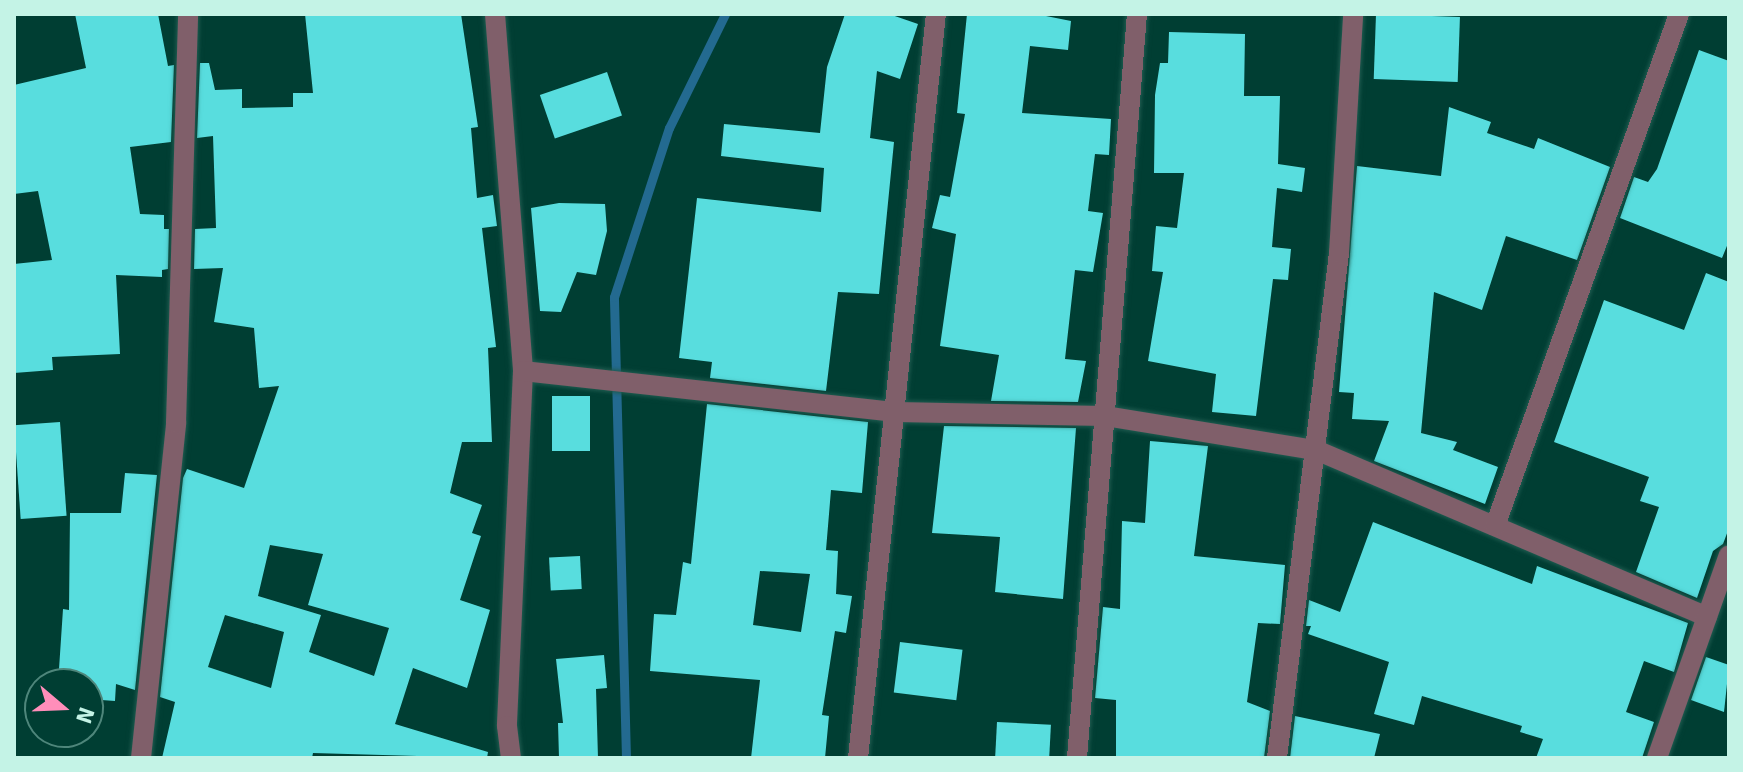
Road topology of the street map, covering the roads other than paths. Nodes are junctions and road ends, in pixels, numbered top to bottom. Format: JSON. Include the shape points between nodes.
{"nodes":[{"id":1,"x":188,"y":14,"type":"edge"},
{"id":2,"x":495,"y":14,"type":"edge"},
{"id":3,"x":936,"y":14,"type":"edge"},
{"id":4,"x":1137,"y":14,"type":"edge"},
{"id":5,"x":1353,"y":14,"type":"edge"},
{"id":6,"x":1679,"y":14,"type":"edge"},
{"id":7,"x":523,"y":371,"type":"junction"},
{"id":8,"x":896,"y":412,"type":"junction"},
{"id":9,"x":1105,"y":416,"type":"junction"},
{"id":10,"x":1316,"y":450,"type":"junction"},
{"id":11,"x":1495,"y":526,"type":"junction"},
{"id":12,"x":1729,"y":555,"type":"edge"},
{"id":13,"x":1707,"y":617,"type":"junction"},
{"id":14,"x":141,"y":758,"type":"edge"},
{"id":15,"x":511,"y":758,"type":"edge"},
{"id":16,"x":858,"y":758,"type":"edge"},
{"id":17,"x":1077,"y":758,"type":"edge"},
{"id":18,"x":1277,"y":758,"type":"edge"},
{"id":19,"x":1657,"y":758,"type":"edge"}],
"edges":[{"from":1,"to":14,"type":"street","via":[[176,423]]},
{"from":2,"to":7,"type":"street"},
{"from":3,"to":8,"type":"street"},
{"from":4,"to":9,"type":"street"},
{"from":5,"to":10,"type":"street","via":[[1339,253]]},
{"from":6,"to":11,"type":"street"},
{"from":7,"to":8,"type":"street"},
{"from":7,"to":15,"type":"street","via":[[507,726]]},
{"from":8,"to":9,"type":"street"},
{"from":8,"to":16,"type":"street"},
{"from":9,"to":10,"type":"street"},
{"from":9,"to":17,"type":"street"},
{"from":10,"to":11,"type":"street"},
{"from":10,"to":18,"type":"street"},
{"from":11,"to":13,"type":"street"},
{"from":12,"to":13,"type":"street"},
{"from":13,"to":19,"type":"street"}]}
